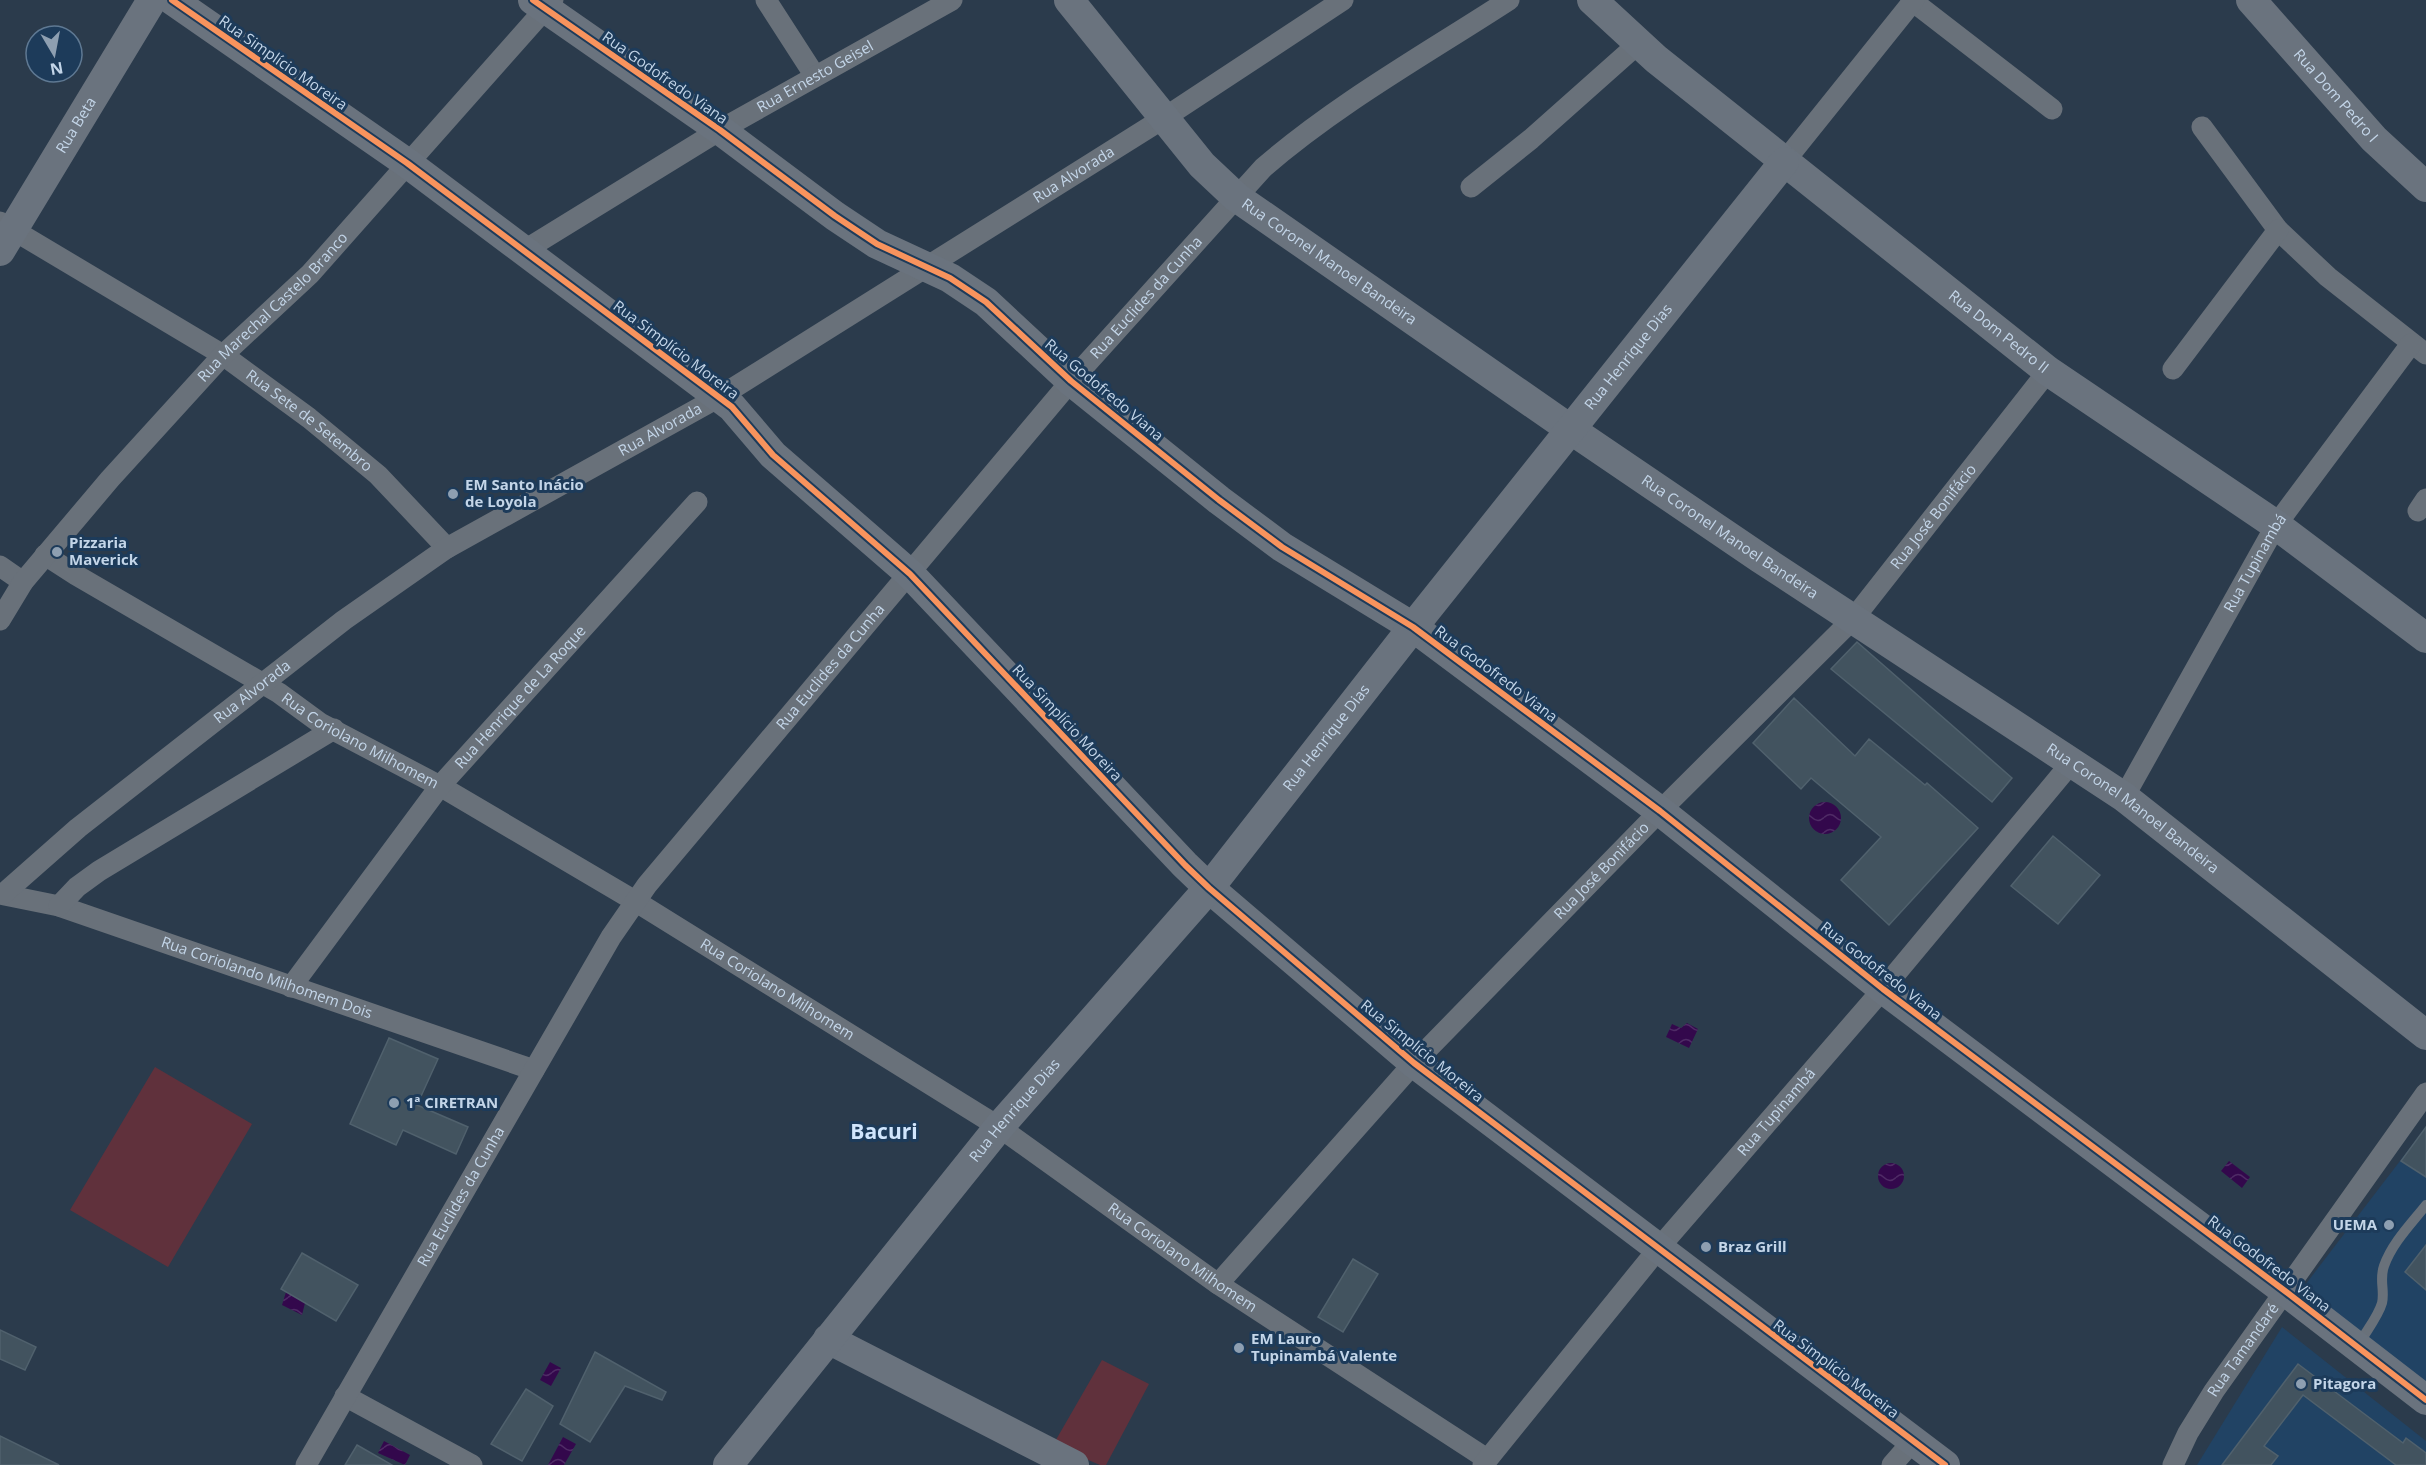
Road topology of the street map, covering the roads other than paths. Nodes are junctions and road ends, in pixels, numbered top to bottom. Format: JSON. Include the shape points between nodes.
{"nodes":[{"id":1,"x":152,"y":0,"type":"edge"},
{"id":2,"x":172,"y":0,"type":"edge"},
{"id":3,"x":766,"y":0,"type":"edge"},
{"id":4,"x":952,"y":0,"type":"edge"},
{"id":5,"x":1069,"y":0,"type":"edge"},
{"id":6,"x":1343,"y":0,"type":"edge"},
{"id":7,"x":1509,"y":0,"type":"edge"},
{"id":8,"x":1592,"y":0,"type":"edge"},
{"id":9,"x":1912,"y":0,"type":"edge"},
{"id":10,"x":2251,"y":0,"type":"edge"},
{"id":11,"x":543,"y":3,"type":"edge"},
{"id":12,"x":1639,"y":43,"type":"junction"},
{"id":13,"x":815,"y":76,"type":"junction"},
{"id":14,"x":2052,"y":109,"type":"dead end"},
{"id":15,"x":1169,"y":124,"type":"junction"},
{"id":16,"x":2202,"y":126,"type":"dead end"},
{"id":17,"x":720,"y":130,"type":"junction"},
{"id":18,"x":1784,"y":162,"type":"junction"},
{"id":19,"x":407,"y":164,"type":"junction"},
{"id":20,"x":2426,"y":186,"type":"edge"},
{"id":21,"x":1471,"y":187,"type":"dead end"},
{"id":22,"x":1236,"y":196,"type":"junction"},
{"id":23,"x":2278,"y":230,"type":"junction"},
{"id":24,"x":4,"y":234,"type":"edge"},
{"id":25,"x":525,"y":250,"type":"junction"},
{"id":26,"x":938,"y":273,"type":"junction"},
{"id":27,"x":2419,"y":349,"type":"edge"},
{"id":28,"x":223,"y":355,"type":"junction"},
{"id":29,"x":2173,"y":369,"type":"dead end"},
{"id":30,"x":2048,"y":371,"type":"junction"},
{"id":31,"x":1071,"y":381,"type":"junction"},
{"id":32,"x":726,"y":402,"type":"junction"},
{"id":33,"x":1570,"y":429,"type":"junction"},
{"id":34,"x":697,"y":502,"type":"dead end"},
{"id":35,"x":2276,"y":525,"type":"junction"},
{"id":36,"x":447,"y":548,"type":"junction"},
{"id":37,"x":45,"y":555,"type":"junction"},
{"id":38,"x":0,"y":566,"type":"edge"},
{"id":39,"x":910,"y":574,"type":"junction"},
{"id":40,"x":22,"y":582,"type":"junction"},
{"id":41,"x":1854,"y":618,"type":"junction"},
{"id":42,"x":0,"y":620,"type":"edge"},
{"id":43,"x":1413,"y":627,"type":"junction"},
{"id":44,"x":2426,"y":638,"type":"edge"},
{"id":45,"x":271,"y":689,"type":"junction"},
{"id":46,"x":327,"y":726,"type":"junction"},
{"id":47,"x":2072,"y":762,"type":"junction"},
{"id":48,"x":440,"y":786,"type":"junction"},
{"id":49,"x":2124,"y":797,"type":"junction"},
{"id":50,"x":1660,"y":811,"type":"junction"},
{"id":51,"x":1209,"y":888,"type":"junction"},
{"id":52,"x":5,"y":895,"type":"edge"},
{"id":53,"x":635,"y":901,"type":"junction"},
{"id":54,"x":50,"y":905,"type":"junction"},
{"id":55,"x":291,"y":987,"type":"junction"},
{"id":56,"x":1883,"y":989,"type":"junction"},
{"id":57,"x":2426,"y":1035,"type":"edge"},
{"id":58,"x":1414,"y":1063,"type":"junction"},
{"id":59,"x":534,"y":1070,"type":"junction"},
{"id":60,"x":2426,"y":1093,"type":"edge"},
{"id":61,"x":999,"y":1127,"type":"junction"},
{"id":62,"x":2426,"y":1205,"type":"edge"},
{"id":63,"x":1658,"y":1249,"type":"junction"},
{"id":64,"x":1218,"y":1284,"type":"junction"},
{"id":65,"x":2285,"y":1291,"type":"junction"},
{"id":66,"x":828,"y":1340,"type":"junction"},
{"id":67,"x":2357,"y":1346,"type":"junction"},
{"id":68,"x":345,"y":1396,"type":"junction"},
{"id":69,"x":2426,"y":1400,"type":"edge"},
{"id":70,"x":1913,"y":1442,"type":"junction"},
{"id":71,"x":1485,"y":1462,"type":"edge"},
{"id":72,"x":306,"y":1465,"type":"edge"},
{"id":73,"x":472,"y":1465,"type":"edge"},
{"id":74,"x":728,"y":1465,"type":"edge"},
{"id":75,"x":1074,"y":1465,"type":"edge"},
{"id":76,"x":1892,"y":1465,"type":"edge"},
{"id":77,"x":1945,"y":1465,"type":"edge"},
{"id":78,"x":2173,"y":1465,"type":"edge"}],
"edges":[{"from":1,"to":24,"type":"street","name":"Rua Beta"},
{"from":2,"to":19,"type":"street","name":"Rua Simplício Moreira"},
{"from":3,"to":13,"type":"street"},
{"from":4,"to":13,"type":"street","name":"Rua Ernesto Geisel"},
{"from":5,"to":15,"type":"street","name":"Rua Coronel Manoel Bandeira"},
{"from":6,"to":15,"type":"street","name":"Rua Alvorada"},
{"from":7,"to":22,"type":"street","name":"Rua Euclides da Cunha","via":[[1332,114],[1293,143]]},
{"from":8,"to":12,"type":"street","name":"Rua Dom Pedro II"},
{"from":9,"to":14,"type":"street"},
{"from":9,"to":18,"type":"street","name":"Rua Henrique Dias"},
{"from":10,"to":20,"type":"street","name":"Rua Dom Pedro I","via":[[2374,139]]},
{"from":11,"to":17,"type":"street","name":"Rua Godofredo Viana"},
{"from":11,"to":19,"type":"street","name":"Rua Marechal Castelo Branco"},
{"from":12,"to":18,"type":"street","name":"Rua Dom Pedro II"},
{"from":12,"to":21,"type":"street"},
{"from":13,"to":17,"type":"street","name":"Rua Ernesto Geisel"},
{"from":15,"to":22,"type":"street","name":"Rua Coronel Manoel Bandeira","via":[[1202,165]]},
{"from":15,"to":26,"type":"street","name":"Rua Alvorada"},
{"from":16,"to":23,"type":"street"},
{"from":17,"to":25,"type":"street","name":"Rua Ernesto Geisel"},
{"from":17,"to":26,"type":"street","name":"Rua Godofredo Viana","via":[[876,244]]},
{"from":18,"to":30,"type":"street","name":"Rua Dom Pedro II"},
{"from":18,"to":33,"type":"street","name":"Rua Henrique Dias"},
{"from":19,"to":25,"type":"street","name":"Rua Simplício Moreira"},
{"from":19,"to":28,"type":"street","name":"Rua Marechal Castelo Branco","via":[[310,274]]},
{"from":22,"to":31,"type":"street","name":"Rua Euclides da Cunha"},
{"from":22,"to":33,"type":"street","name":"Rua Coronel Manoel Bandeira"},
{"from":23,"to":27,"type":"street","via":[[2328,277]]},
{"from":23,"to":29,"type":"street"},
{"from":24,"to":28,"type":"street","name":"Rua Sete de Setembro"},
{"from":25,"to":32,"type":"street","name":"Rua Simplício Moreira"},
{"from":26,"to":31,"type":"street","name":"Rua Godofredo Viana","via":[[986,302]]},
{"from":26,"to":32,"type":"street","name":"Rua Alvorada"},
{"from":27,"to":35,"type":"street","name":"Rua Tupinambá"},
{"from":28,"to":36,"type":"street","name":"Rua Sete de Setembro","via":[[378,475]]},
{"from":28,"to":37,"type":"street","name":"Rua Marechal Castelo Branco"},
{"from":30,"to":35,"type":"street","name":"Rua Dom Pedro II"},
{"from":30,"to":41,"type":"street","name":"Rua José Bonifácio"},
{"from":31,"to":39,"type":"street","name":"Rua Euclides da Cunha"},
{"from":31,"to":43,"type":"street","name":"Rua Godofredo Viana","via":[[1282,547]]},
{"from":32,"to":36,"type":"street","name":"Rua Alvorada"},
{"from":32,"to":39,"type":"street","name":"Rua Simplício Moreira","via":[[772,454]]},
{"from":33,"to":41,"type":"street","name":"Rua Coronel Manoel Bandeira"},
{"from":33,"to":43,"type":"street","name":"Rua Henrique Dias"},
{"from":34,"to":48,"type":"street","name":"Rua Henrique de La Roque"},
{"from":35,"to":44,"type":"street","name":"Rua Dom Pedro II"},
{"from":35,"to":49,"type":"street","name":"Rua Tupinambá"},
{"from":36,"to":45,"type":"street","name":"Rua Alvorada","via":[[344,620]]},
{"from":37,"to":40,"type":"street","name":"Rua Marechal Castelo Branco"},
{"from":37,"to":45,"type":"street","name":"Rua Coriolano Milhomem"},
{"from":38,"to":40,"type":"street"},
{"from":39,"to":51,"type":"street","name":"Rua Simplício Moreira"},
{"from":39,"to":53,"type":"street","name":"Rua Euclides da Cunha"},
{"from":40,"to":42,"type":"street","name":"Rua Marechal Castelo Branco"},
{"from":41,"to":47,"type":"street","name":"Rua Coronel Manoel Bandeira"},
{"from":41,"to":50,"type":"street","name":"Rua José Bonifácio"},
{"from":43,"to":50,"type":"street","name":"Rua Godofredo Viana"},
{"from":43,"to":51,"type":"street","name":"Rua Henrique Dias"},
{"from":45,"to":46,"type":"street","name":"Rua Coriolano Milhomem"},
{"from":45,"to":52,"type":"street","name":"Rua Alvorada","via":[[78,828]]},
{"from":46,"to":48,"type":"street","name":"Rua Coriolano Milhomem"},
{"from":46,"to":54,"type":"street"},
{"from":47,"to":49,"type":"street","name":"Rua Coronel Manoel Bandeira"},
{"from":47,"to":56,"type":"street","name":"Rua Tupinambá"},
{"from":48,"to":53,"type":"street","name":"Rua Coriolano Milhomem"},
{"from":48,"to":55,"type":"street","name":"Rua Henrique de La Roque"},
{"from":49,"to":57,"type":"street","name":"Rua Coronel Manoel Bandeira"},
{"from":50,"to":56,"type":"street","name":"Rua Godofredo Viana"},
{"from":50,"to":58,"type":"street","name":"Rua José Bonifácio"},
{"from":51,"to":58,"type":"street","name":"Rua Simplício Moreira"},
{"from":51,"to":61,"type":"street","name":"Rua Henrique Dias"},
{"from":52,"to":54,"type":"street","name":"Rua Coriolando Milhomem Dois"},
{"from":53,"to":59,"type":"street","name":"Rua Euclides da Cunha"},
{"from":53,"to":61,"type":"street","name":"Rua Coriolano Milhomem"},
{"from":54,"to":55,"type":"street","name":"Rua Coriolando Milhomem Dois"},
{"from":55,"to":59,"type":"street","name":"Rua Coriolando Milhomem Dois"},
{"from":56,"to":63,"type":"street","name":"Rua Tupinambá"},
{"from":56,"to":65,"type":"street","name":"Rua Godofredo Viana"},
{"from":58,"to":63,"type":"street","name":"Rua Simplício Moreira"},
{"from":58,"to":64,"type":"street","name":"Rua José Bonifácio"},
{"from":59,"to":68,"type":"street","name":"Rua Euclides da Cunha"},
{"from":60,"to":65,"type":"street","name":"Rua Tamandaré"},
{"from":61,"to":64,"type":"street","name":"Rua Coriolano Milhomem"},
{"from":61,"to":66,"type":"street","name":"Rua Henrique Dias"},
{"from":62,"to":67,"type":"lane","via":[[2384,1265],[2380,1280],[2382,1305]]},
{"from":63,"to":70,"type":"street","name":"Rua Simplício Moreira"},
{"from":63,"to":71,"type":"street","name":"Rua Tupinambá"},
{"from":64,"to":71,"type":"street","name":"Rua Coriolano Milhomem"},
{"from":65,"to":67,"type":"street","name":"Rua Godofredo Viana"},
{"from":65,"to":78,"type":"street","name":"Rua Tamandaré","via":[[2214,1391]]},
{"from":66,"to":74,"type":"street","name":"Rua Henrique Dias"},
{"from":66,"to":75,"type":"street"},
{"from":67,"to":69,"type":"street","name":"Rua Godofredo Viana"},
{"from":68,"to":72,"type":"street","name":"Rua Euclides da Cunha"},
{"from":68,"to":73,"type":"street"},
{"from":70,"to":76,"type":"street"},
{"from":70,"to":77,"type":"street","name":"Rua Simplício Moreira"}]}
